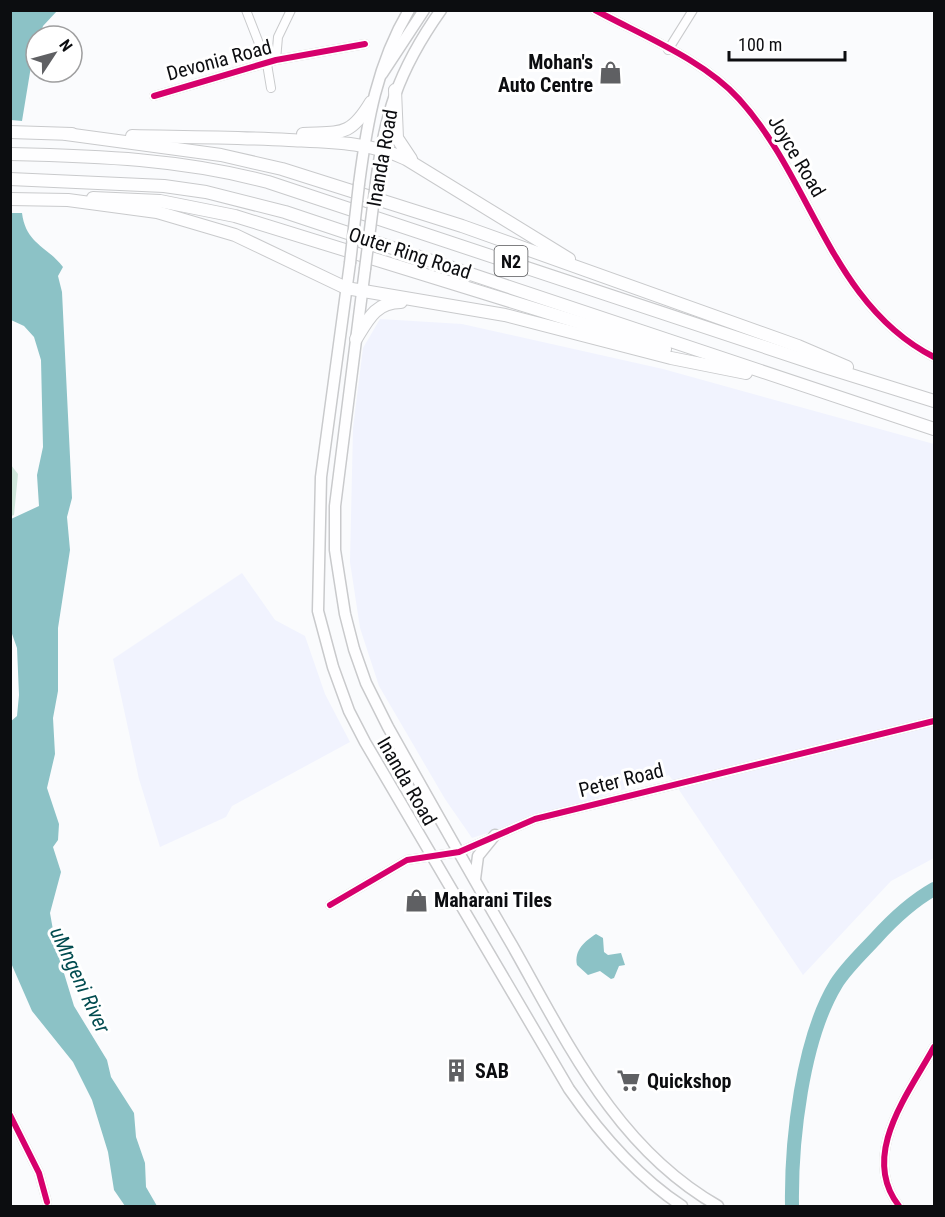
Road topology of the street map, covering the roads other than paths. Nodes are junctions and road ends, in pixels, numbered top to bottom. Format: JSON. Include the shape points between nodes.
{"nodes":[{"id":1,"x":246,"y":10,"type":"edge"},
{"id":2,"x":291,"y":10,"type":"edge"},
{"id":3,"x":401,"y":10,"type":"edge"},
{"id":4,"x":410,"y":10,"type":"edge"},
{"id":5,"x":424,"y":10,"type":"edge"},
{"id":6,"x":441,"y":10,"type":"edge"},
{"id":7,"x":595,"y":10,"type":"edge"},
{"id":8,"x":693,"y":10,"type":"edge"},
{"id":9,"x":365,"y":44,"type":"dead end"},
{"id":10,"x":668,"y":50,"type":"junction"},
{"id":11,"x":272,"y":62,"type":"junction"},
{"id":12,"x":378,"y":79,"type":"junction"},
{"id":13,"x":271,"y":88,"type":"dead end"},
{"id":14,"x":395,"y":90,"type":"junction"},
{"id":15,"x":153,"y":96,"type":"dead end"},
{"id":16,"x":371,"y":102,"type":"junction"},
{"id":17,"x":10,"y":132,"type":"edge"},
{"id":18,"x":110,"y":138,"type":"junction"},
{"id":19,"x":245,"y":138,"type":"junction"},
{"id":20,"x":364,"y":145,"type":"junction"},
{"id":21,"x":380,"y":148,"type":"junction"},
{"id":22,"x":10,"y":154,"type":"edge"},
{"id":23,"x":419,"y":167,"type":"junction"},
{"id":24,"x":10,"y":179,"type":"edge"},
{"id":25,"x":10,"y":199,"type":"edge"},
{"id":26,"x":108,"y":201,"type":"junction"},
{"id":27,"x":599,"y":275,"type":"junction"},
{"id":28,"x":346,"y":288,"type":"junction"},
{"id":29,"x":362,"y":291,"type":"junction"},
{"id":30,"x":423,"y":301,"type":"junction"},
{"id":31,"x":356,"y":339,"type":"junction"},
{"id":32,"x":934,"y":357,"type":"edge"},
{"id":33,"x":729,"y":369,"type":"junction"},
{"id":34,"x":816,"y":390,"type":"junction"},
{"id":35,"x":906,"y":392,"type":"junction"},
{"id":36,"x":934,"y":401,"type":"edge"},
{"id":37,"x":934,"y":429,"type":"edge"},
{"id":38,"x":934,"y":722,"type":"edge"},
{"id":39,"x":495,"y":835,"type":"junction"},
{"id":40,"x":459,"y":852,"type":"junction"},
{"id":41,"x":430,"y":856,"type":"junction"},
{"id":42,"x":474,"y":880,"type":"junction"},
{"id":43,"x":330,"y":905,"type":"dead end"},
{"id":44,"x":934,"y":1047,"type":"edge"},
{"id":45,"x":10,"y":1115,"type":"edge"},
{"id":46,"x":47,"y":1202,"type":"dead end"},
{"id":47,"x":682,"y":1206,"type":"edge"},
{"id":48,"x":718,"y":1206,"type":"edge"},
{"id":49,"x":899,"y":1206,"type":"edge"}],
"edges":[{"from":1,"to":11,"type":"street"},
{"from":2,"to":11,"type":"street"},
{"from":3,"to":12,"type":"main road","via":[[383,52]]},
{"from":4,"to":12,"type":"main road","name":"Inanda Road"},
{"from":5,"to":12,"type":"main road"},
{"from":6,"to":14,"type":"main road","name":"Inanda Road"},
{"from":7,"to":10,"type":"street","name":"Joyce Road"},
{"from":8,"to":10,"type":"street"},
{"from":9,"to":11,"type":"street","name":"Devonia Road"},
{"from":10,"to":32,"type":"street","name":"Joyce Road","via":[[712,75],[749,110],[863,299],[892,329]]},
{"from":11,"to":13,"type":"street"},
{"from":11,"to":15,"type":"street","name":"Devonia Road"},
{"from":12,"to":16,"type":"main road","name":"Inanda Road"},
{"from":14,"to":21,"type":"main road","name":"Inanda Road"},
{"from":14,"to":23,"type":"highway","via":[[397,138]]},
{"from":16,"to":19,"type":"highway","via":[[359,122],[342,131]]},
{"from":16,"to":20,"type":"main road","name":"Inanda Road"},
{"from":17,"to":18,"type":"highway"},
{"from":18,"to":19,"type":"highway"},
{"from":18,"to":27,"type":"highway","via":[[282,169],[462,226]]},
{"from":19,"to":20,"type":"highway"},
{"from":20,"to":21,"type":"highway"},
{"from":20,"to":28,"type":"main road","name":"Inanda Road","bridge":true},
{"from":21,"to":23,"type":"highway"},
{"from":21,"to":29,"type":"main road","name":"Inanda Road","bridge":true},
{"from":22,"to":35,"type":"highway","name":"Outer Ring Road","number":"N2","via":[[109,156],[190,164],[302,192]]},
{"from":23,"to":27,"type":"highway"},
{"from":24,"to":34,"type":"highway","name":"Outer Ring Road","number":"N2","via":[[109,182],[206,192],[285,212]]},
{"from":25,"to":26,"type":"highway"},
{"from":26,"to":28,"type":"highway","via":[[227,233]]},
{"from":26,"to":33,"type":"highway","via":[[160,201],[235,216]]},
{"from":27,"to":35,"type":"highway","via":[[798,346]]},
{"from":28,"to":29,"type":"highway"},
{"from":28,"to":41,"type":"main road","name":"Inanda Road","via":[[318,508],[318,611],[349,711]]},
{"from":29,"to":30,"type":"highway"},
{"from":29,"to":31,"type":"main road","name":"Inanda Road"},
{"from":30,"to":31,"type":"highway","via":[[388,302],[373,312]]},
{"from":30,"to":33,"type":"highway","via":[[505,315]]},
{"from":31,"to":40,"type":"main road","name":"Inanda Road","via":[[334,525],[345,614],[366,683]]},
{"from":33,"to":34,"type":"highway"},
{"from":34,"to":37,"type":"highway","name":"Outer Ring Road","number":"N2"},
{"from":35,"to":36,"type":"highway","name":"Outer Ring Road","number":"N2"},
{"from":38,"to":39,"type":"street","name":"Peter Road","via":[[535,819]]},
{"from":39,"to":40,"type":"street","name":"Peter Road"},
{"from":39,"to":42,"type":"main road","via":[[478,856]]},
{"from":40,"to":41,"type":"street","name":"Peter Road"},
{"from":40,"to":42,"type":"main road","name":"Inanda Road"},
{"from":41,"to":43,"type":"street","name":"Peter Road","via":[[407,860]]},
{"from":41,"to":47,"type":"main road","name":"Inanda Road","via":[[569,1089],[606,1135]]},
{"from":42,"to":48,"type":"main road","name":"Inanda Road","via":[[572,1055],[608,1108],[674,1176]]},
{"from":44,"to":49,"type":"street","via":[[886,1141],[885,1179]]},
{"from":45,"to":46,"type":"street","via":[[39,1173]]}]}
